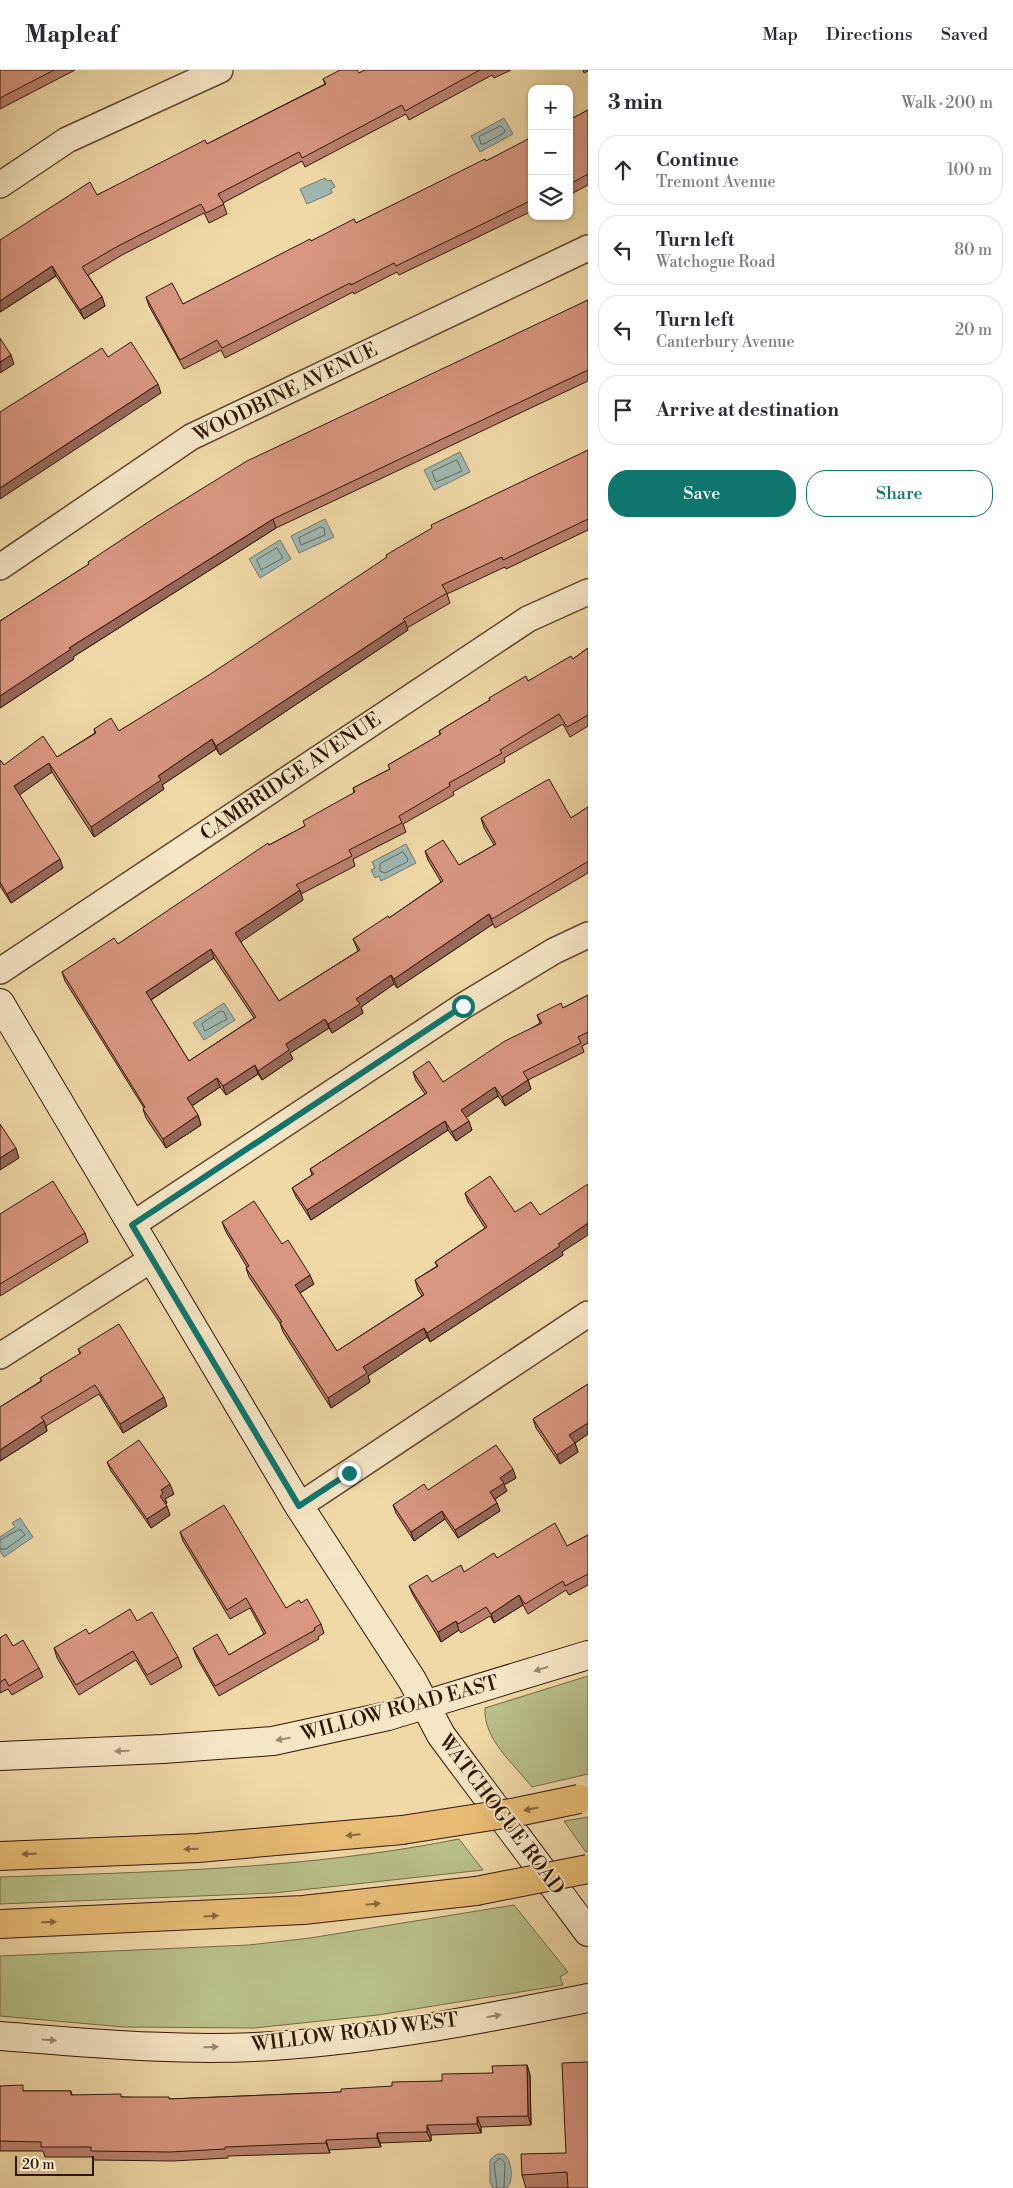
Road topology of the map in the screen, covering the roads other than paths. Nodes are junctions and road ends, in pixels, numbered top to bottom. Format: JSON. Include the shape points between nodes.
{"nodes":[{"id":1,"x":220,"y":70,"type":"edge"},
{"id":2,"x":0,"y":185,"type":"edge"},
{"id":3,"x":588,"y":248,"type":"edge"},
{"id":4,"x":0,"y":566,"type":"edge"},
{"id":5,"x":588,"y":592,"type":"edge"},
{"id":6,"x":588,"y":935,"type":"edge"},
{"id":7,"x":0,"y":971,"type":"edge"},
{"id":8,"x":0,"y":1002,"type":"edge"},
{"id":9,"x":132,"y":1225,"type":"junction"},
{"id":10,"x":152,"y":1259,"type":"junction"},
{"id":11,"x":588,"y":1314,"type":"edge"},
{"id":12,"x":0,"y":1356,"type":"edge"},
{"id":13,"x":299,"y":1506,"type":"junction"},
{"id":14,"x":588,"y":1655,"type":"edge"},
{"id":15,"x":425,"y":1706,"type":"junction"},
{"id":16,"x":0,"y":1756,"type":"edge"},
{"id":17,"x":583,"y":1798,"type":"edge"},
{"id":18,"x":0,"y":1856,"type":"edge"},
{"id":19,"x":588,"y":1869,"type":"edge"},
{"id":20,"x":0,"y":1924,"type":"edge"},
{"id":21,"x":588,"y":1932,"type":"edge"},
{"id":22,"x":588,"y":1998,"type":"edge"},
{"id":23,"x":0,"y":2036,"type":"edge"}],
"edges":[{"from":1,"to":2,"type":"street","via":[[67,140]]},
{"from":3,"to":4,"type":"street","name":"WOODBINE AVENUE","via":[[191,437]]},
{"from":5,"to":7,"type":"street","name":"CAMBRIDGE AVENUE","via":[[528,620]]},
{"from":6,"to":9,"type":"street","via":[[554,951],[463,1006]]},
{"from":8,"to":9,"type":"street","name":"WATCHOGUE ROAD"},
{"from":9,"to":10,"type":"street","name":"WATCHOGUE ROAD"},
{"from":10,"to":12,"type":"street"},
{"from":10,"to":13,"type":"street","name":"WATCHOGUE ROAD"},
{"from":11,"to":13,"type":"street"},
{"from":13,"to":15,"type":"street","name":"WATCHOGUE ROAD","via":[[412,1680]]},
{"from":14,"to":15,"type":"street","name":"WILLOW ROAD EAST","one_way":true},
{"from":15,"to":16,"type":"street","name":"WILLOW ROAD EAST","one_way":true,"via":[[273,1741]]},
{"from":15,"to":21,"type":"street","name":"WATCHOGUE ROAD","via":[[441,1735]]},
{"from":17,"to":18,"type":"highway","one_way":true,"bridge":true,"via":[[402,1830],[198,1848]]},
{"from":20,"to":19,"type":"highway","one_way":true,"bridge":true,"via":[[303,1910],[476,1891]]},
{"from":23,"to":22,"type":"street","name":"WILLOW ROAD WEST","one_way":true,"via":[[124,2045],[272,2046],[418,2028]]}]}
